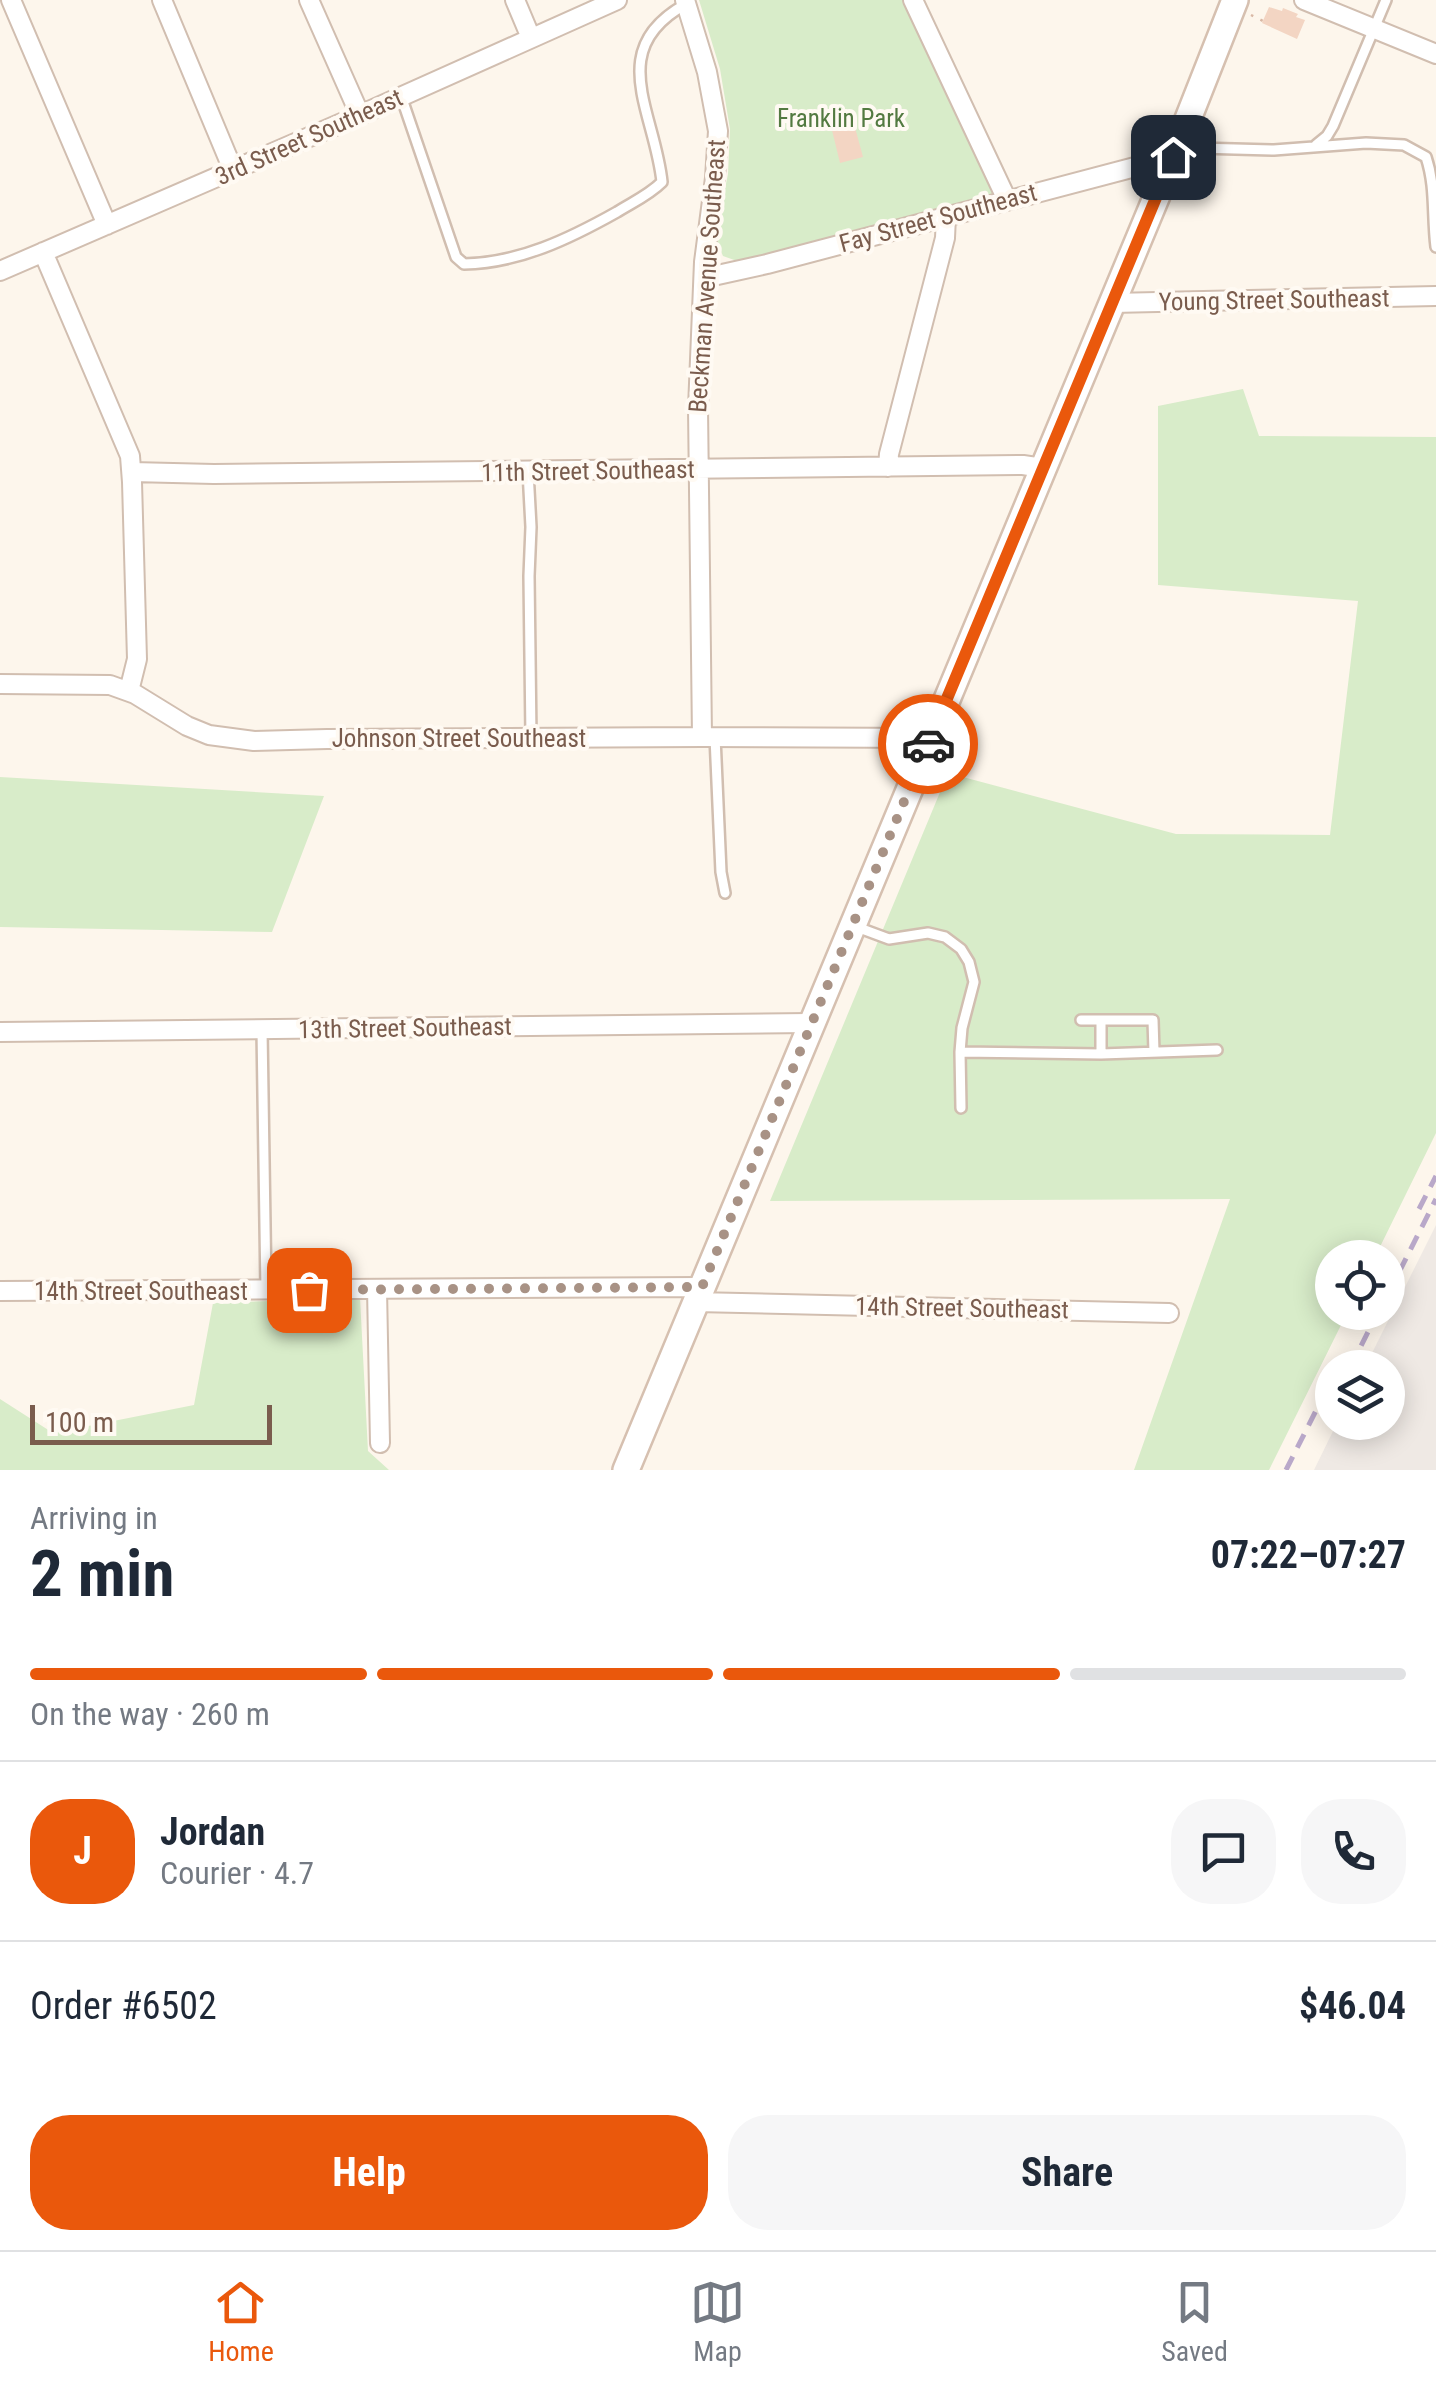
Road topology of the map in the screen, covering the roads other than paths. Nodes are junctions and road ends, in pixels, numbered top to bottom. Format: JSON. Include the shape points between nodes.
{"nodes":[{"id":1,"x":11,"y":0,"type":"edge"},
{"id":2,"x":162,"y":0,"type":"edge"},
{"id":3,"x":309,"y":0,"type":"edge"},
{"id":4,"x":515,"y":0,"type":"edge"},
{"id":5,"x":617,"y":0,"type":"edge"},
{"id":6,"x":913,"y":0,"type":"edge"},
{"id":7,"x":1304,"y":0,"type":"edge"},
{"id":8,"x":1386,"y":0,"type":"edge"},
{"id":9,"x":685,"y":2,"type":"edge"},
{"id":10,"x":1243,"y":8,"type":"edge"},
{"id":11,"x":1374,"y":29,"type":"junction"},
{"id":12,"x":531,"y":38,"type":"junction"},
{"id":13,"x":1436,"y":54,"type":"edge"},
{"id":14,"x":401,"y":96,"type":"junction"},
{"id":15,"x":360,"y":115,"type":"junction"},
{"id":16,"x":1314,"y":147,"type":"junction"},
{"id":17,"x":1176,"y":150,"type":"junction"},
{"id":18,"x":233,"y":170,"type":"junction"},
{"id":19,"x":1007,"y":200,"type":"junction"},
{"id":20,"x":946,"y":216,"type":"junction"},
{"id":21,"x":107,"y":225,"type":"junction"},
{"id":22,"x":1436,"y":247,"type":"edge"},
{"id":23,"x":43,"y":252,"type":"junction"},
{"id":24,"x":0,"y":271,"type":"edge"},
{"id":25,"x":704,"y":278,"type":"junction"},
{"id":26,"x":1436,"y":296,"type":"edge"},
{"id":27,"x":1112,"y":303,"type":"junction"},
{"id":28,"x":888,"y":467,"type":"junction"},
{"id":29,"x":1043,"y":468,"type":"junction"},
{"id":30,"x":698,"y":470,"type":"junction"},
{"id":31,"x":528,"y":471,"type":"junction"},
{"id":32,"x":132,"y":472,"type":"junction"},
{"id":33,"x":0,"y":684,"type":"edge"},
{"id":34,"x":129,"y":691,"type":"junction"},
{"id":35,"x":708,"y":737,"type":"junction"},
{"id":36,"x":931,"y":738,"type":"junction"},
{"id":37,"x":531,"y":739,"type":"junction"},
{"id":38,"x":725,"y":893,"type":"dead end"},
{"id":39,"x":852,"y":924,"type":"junction"},
{"id":40,"x":1081,"y":1020,"type":"dead end"},
{"id":41,"x":1101,"y":1020,"type":"junction"},
{"id":42,"x":810,"y":1023,"type":"junction"},
{"id":43,"x":262,"y":1030,"type":"junction"},
{"id":44,"x":0,"y":1032,"type":"edge"},
{"id":45,"x":1217,"y":1050,"type":"dead end"},
{"id":46,"x":960,"y":1052,"type":"junction"},
{"id":47,"x":1154,"y":1052,"type":"junction"},
{"id":48,"x":1102,"y":1054,"type":"junction"},
{"id":49,"x":961,"y":1108,"type":"dead end"},
{"id":50,"x":377,"y":1289,"type":"junction"},
{"id":51,"x":266,"y":1290,"type":"junction"},
{"id":52,"x":0,"y":1292,"type":"edge"},
{"id":53,"x":698,"y":1295,"type":"junction"},
{"id":54,"x":1169,"y":1313,"type":"dead end"},
{"id":55,"x":380,"y":1443,"type":"dead end"},
{"id":56,"x":626,"y":1470,"type":"edge"}],
"edges":[{"from":1,"to":21,"type":"street"},
{"from":2,"to":18,"type":"street"},
{"from":3,"to":15,"type":"street"},
{"from":4,"to":12,"type":"street"},
{"from":5,"to":12,"type":"street","name":"3rd Street Southeast"},
{"from":6,"to":19,"type":"street"},
{"from":7,"to":11,"type":"street"},
{"from":8,"to":11,"type":"lane"},
{"from":9,"to":14,"type":"lane","via":[[651,31],[638,70],[662,182],[537,251],[487,264],[464,264],[456,257]]},
{"from":9,"to":25,"type":"street","name":"Beckman Avenue Southeast","via":[[718,130]]},
{"from":10,"to":17,"type":"main road"},
{"from":11,"to":13,"type":"street"},
{"from":11,"to":16,"type":"lane","via":[[1333,126]]},
{"from":12,"to":14,"type":"street","name":"3rd Street Southeast"},
{"from":14,"to":15,"type":"street","name":"3rd Street Southeast"},
{"from":15,"to":18,"type":"street","name":"3rd Street Southeast"},
{"from":16,"to":17,"type":"lane"},
{"from":16,"to":22,"type":"lane","via":[[1404,146],[1426,157],[1434,178]]},
{"from":17,"to":19,"type":"street","name":"Fay Street Southeast"},
{"from":17,"to":27,"type":"main road"},
{"from":18,"to":21,"type":"street","name":"3rd Street Southeast"},
{"from":19,"to":20,"type":"street","name":"Fay Street Southeast"},
{"from":20,"to":25,"type":"street","name":"Fay Street Southeast"},
{"from":20,"to":28,"type":"street"},
{"from":21,"to":23,"type":"street","name":"3rd Street Southeast"},
{"from":23,"to":24,"type":"street","name":"3rd Street Southeast"},
{"from":23,"to":32,"type":"street"},
{"from":25,"to":30,"type":"street","name":"Beckman Avenue Southeast"},
{"from":26,"to":27,"type":"street","name":"Young Street Southeast"},
{"from":27,"to":29,"type":"main road"},
{"from":28,"to":29,"type":"street","name":"11th Street Southeast"},
{"from":28,"to":30,"type":"street","name":"11th Street Southeast"},
{"from":29,"to":36,"type":"main road"},
{"from":30,"to":31,"type":"street","name":"11th Street Southeast"},
{"from":30,"to":35,"type":"street","name":"Beckman Avenue Southeast"},
{"from":31,"to":32,"type":"street","name":"11th Street Southeast"},
{"from":31,"to":37,"type":"lane"},
{"from":32,"to":34,"type":"street","via":[[137,658]]},
{"from":33,"to":34,"type":"street","name":"Johnson Street Southeast"},
{"from":34,"to":37,"type":"street","name":"Johnson Street Southeast","via":[[187,726],[232,740]]},
{"from":35,"to":36,"type":"street","name":"Johnson Street Southeast"},
{"from":35,"to":37,"type":"street","name":"Johnson Street Southeast"},
{"from":35,"to":38,"type":"lane"},
{"from":36,"to":39,"type":"main road"},
{"from":39,"to":42,"type":"main road"},
{"from":39,"to":46,"type":"lane","via":[[890,939],[928,933],[961,949],[974,982]]},
{"from":40,"to":41,"type":"lane"},
{"from":41,"to":47,"type":"lane","via":[[1153,1020]]},
{"from":41,"to":48,"type":"lane"},
{"from":42,"to":43,"type":"street","name":"13th Street Southeast"},
{"from":42,"to":53,"type":"main road"},
{"from":43,"to":44,"type":"street","name":"13th Street Southeast"},
{"from":43,"to":51,"type":"lane"},
{"from":45,"to":47,"type":"lane"},
{"from":46,"to":48,"type":"lane"},
{"from":46,"to":49,"type":"lane"},
{"from":47,"to":48,"type":"lane"},
{"from":50,"to":51,"type":"street","name":"14th Street Southeast"},
{"from":50,"to":53,"type":"street","name":"14th Street Southeast"},
{"from":50,"to":55,"type":"street"},
{"from":51,"to":52,"type":"street","name":"14th Street Southeast"},
{"from":53,"to":54,"type":"street","name":"14th Street Southeast"},
{"from":53,"to":56,"type":"main road"}]}
